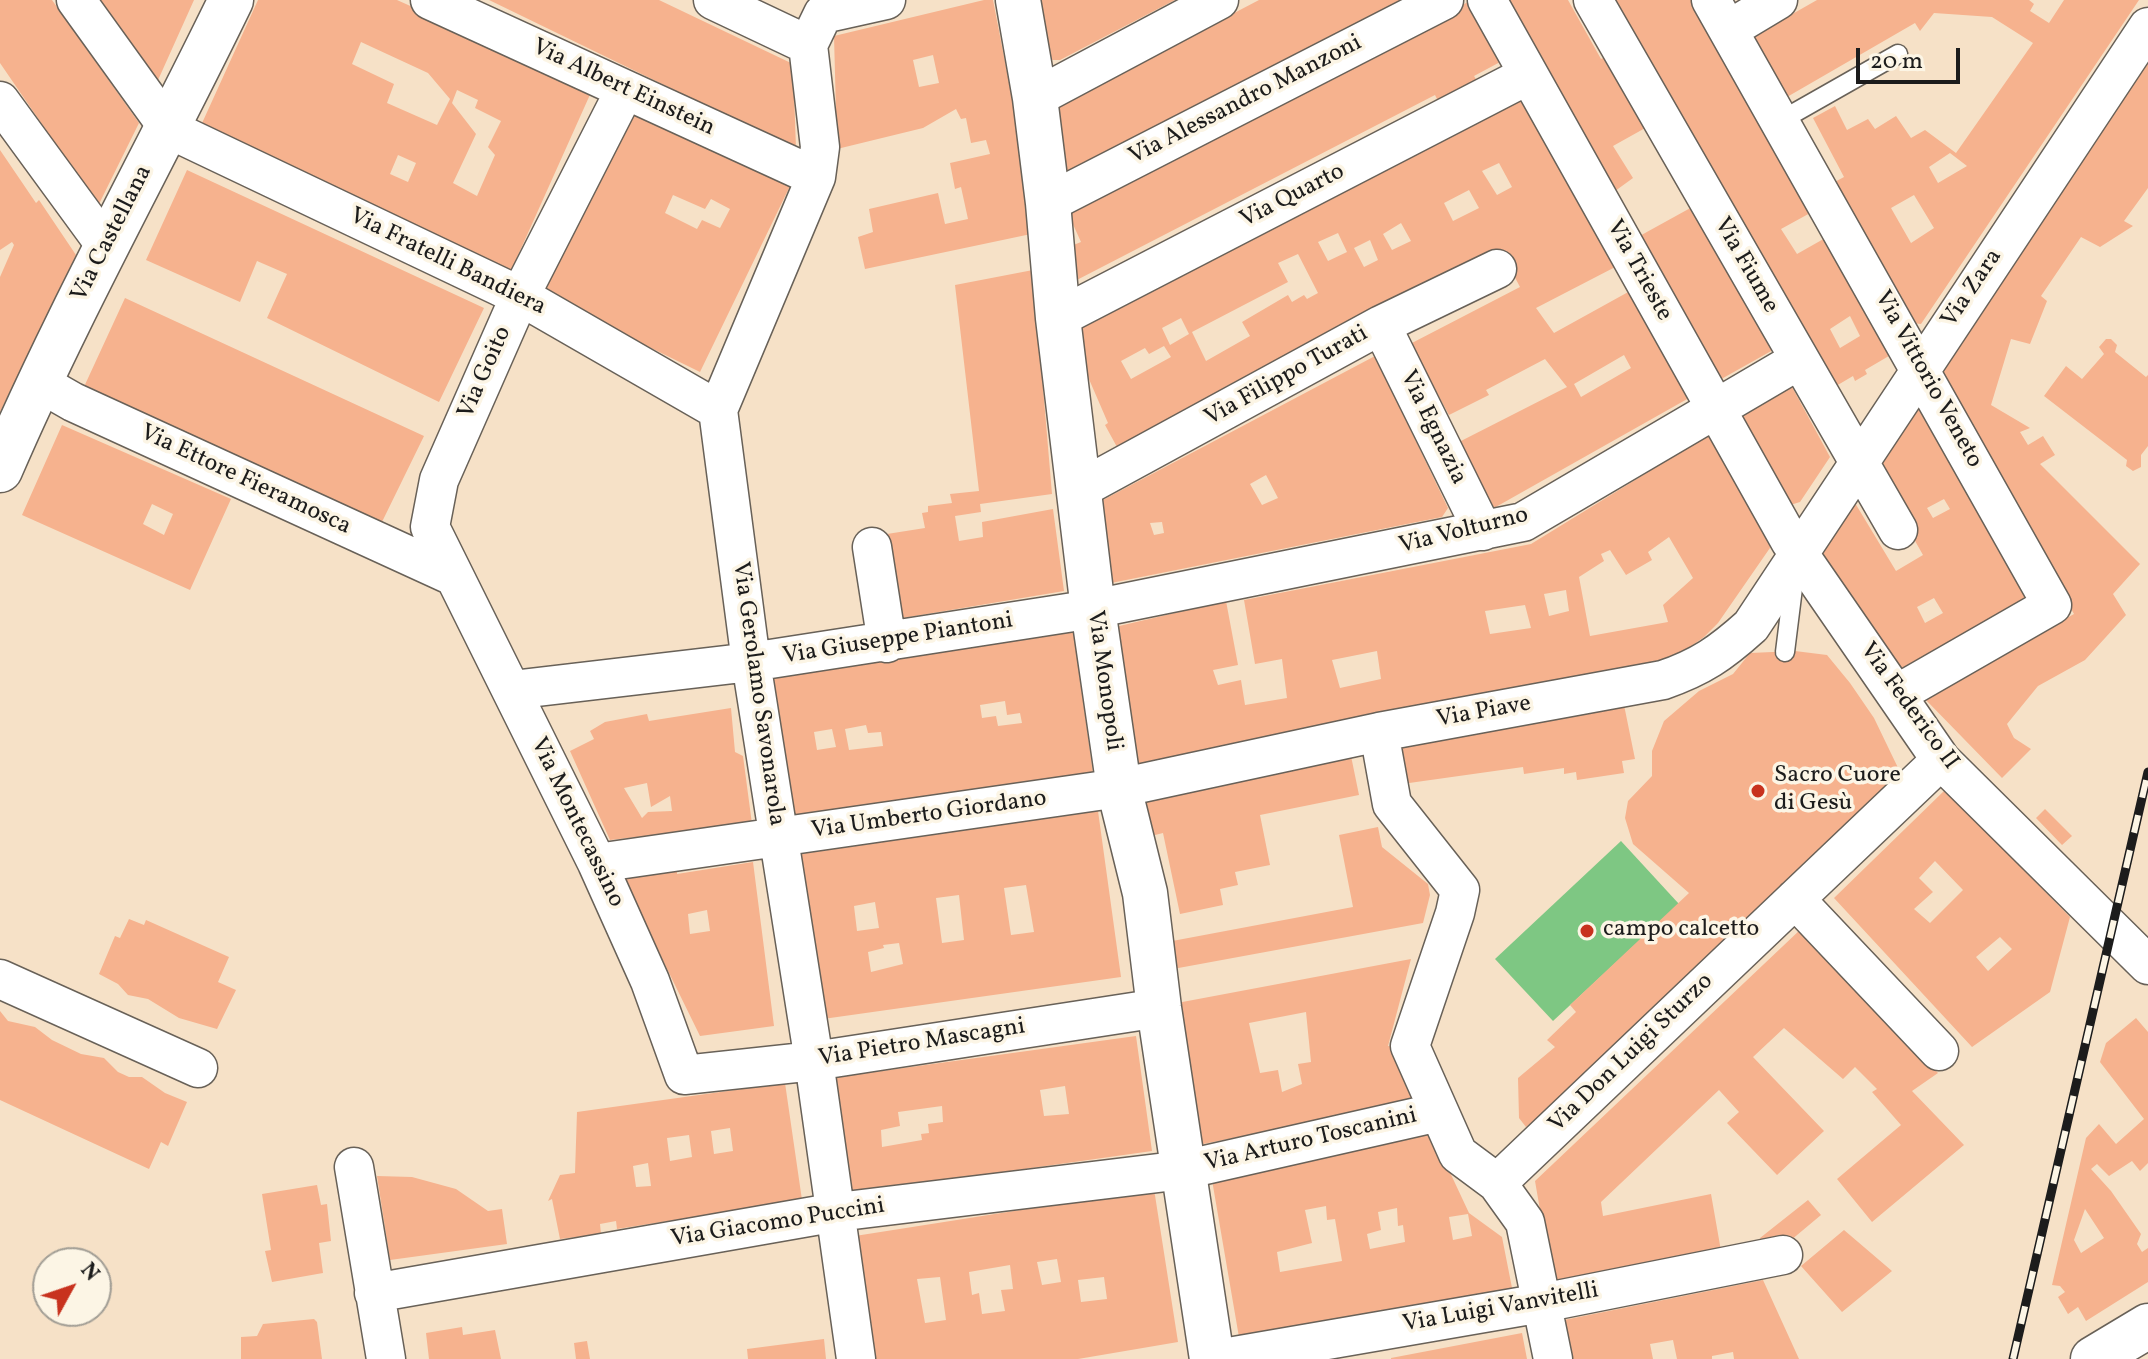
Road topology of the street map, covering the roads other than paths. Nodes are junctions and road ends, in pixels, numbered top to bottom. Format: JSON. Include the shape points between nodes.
{"nodes":[{"id":1,"x":76,"y":0,"type":"edge"},
{"id":2,"x":231,"y":0,"type":"edge"},
{"id":3,"x":430,"y":0,"type":"edge"},
{"id":4,"x":713,"y":0,"type":"edge"},
{"id":5,"x":886,"y":0,"type":"edge"},
{"id":6,"x":1018,"y":0,"type":"edge"},
{"id":7,"x":1219,"y":0,"type":"edge"},
{"id":8,"x":1444,"y":0,"type":"edge"},
{"id":9,"x":1487,"y":0,"type":"edge"},
{"id":10,"x":1593,"y":0,"type":"edge"},
{"id":11,"x":1778,"y":0,"type":"edge"},
{"id":12,"x":1720,"y":15,"type":"edge"},
{"id":13,"x":2148,"y":27,"type":"edge"},
{"id":14,"x":808,"y":45,"type":"junction"},
{"id":15,"x":1898,"y":54,"type":"dead end"},
{"id":16,"x":1528,"y":75,"type":"junction"},
{"id":17,"x":625,"y":90,"type":"junction"},
{"id":18,"x":1035,"y":98,"type":"junction"},
{"id":19,"x":0,"y":101,"type":"edge"},
{"id":20,"x":1780,"y":121,"type":"junction"},
{"id":21,"x":169,"y":129,"type":"junction"},
{"id":22,"x":816,"y":177,"type":"junction"},
{"id":23,"x":1048,"y":203,"type":"junction"},
{"id":24,"x":106,"y":246,"type":"junction"},
{"id":25,"x":1497,"y":269,"type":"dead end"},
{"id":26,"x":520,"y":296,"type":"junction"},
{"id":27,"x":1058,"y":318,"type":"junction"},
{"id":28,"x":1381,"y":325,"type":"junction"},
{"id":29,"x":1799,"y":360,"type":"junction"},
{"id":30,"x":1920,"y":367,"type":"junction"},
{"id":31,"x":38,"y":382,"type":"junction"},
{"id":32,"x":1715,"y":409,"type":"junction"},
{"id":33,"x":718,"y":410,"type":"junction"},
{"id":34,"x":1859,"y":462,"type":"junction"},
{"id":35,"x":0,"y":470,"type":"edge"},
{"id":36,"x":1080,"y":489,"type":"junction"},
{"id":37,"x":1898,"y":530,"type":"dead end"},
{"id":38,"x":1483,"y":531,"type":"junction"},
{"id":39,"x":872,"y":547,"type":"dead end"},
{"id":40,"x":1795,"y":547,"type":"junction"},
{"id":41,"x":453,"y":576,"type":"junction"},
{"id":42,"x":1093,"y":609,"type":"junction"},
{"id":43,"x":887,"y":643,"type":"junction"},
{"id":44,"x":1785,"y":652,"type":"dead end"},
{"id":45,"x":751,"y":662,"type":"junction"},
{"id":46,"x":512,"y":690,"type":"junction"},
{"id":47,"x":1897,"y":694,"type":"junction"},
{"id":48,"x":1379,"y":732,"type":"junction"},
{"id":49,"x":1941,"y":760,"type":"junction"},
{"id":50,"x":1119,"y":788,"type":"junction"},
{"id":51,"x":778,"y":838,"type":"junction"},
{"id":52,"x":597,"y":863,"type":"junction"},
{"id":53,"x":1795,"y":899,"type":"junction"},
{"id":54,"x":2148,"y":965,"type":"edge"},
{"id":55,"x":0,"y":979,"type":"edge"},
{"id":56,"x":1159,"y":1008,"type":"junction"},
{"id":57,"x":1939,"y":1051,"type":"dead end"},
{"id":58,"x":814,"y":1061,"type":"junction"},
{"id":59,"x":198,"y":1068,"type":"dead end"},
{"id":60,"x":684,"y":1075,"type":"joint"},
{"id":61,"x":1439,"y":1112,"type":"junction"},
{"id":62,"x":354,"y":1167,"type":"dead end"},
{"id":63,"x":1183,"y":1170,"type":"junction"},
{"id":64,"x":1497,"y":1183,"type":"junction"},
{"id":65,"x":837,"y":1212,"type":"junction"},
{"id":66,"x":1783,"y":1255,"type":"dead end"},
{"id":67,"x":374,"y":1293,"type":"junction"},
{"id":68,"x":1542,"y":1303,"type":"junction"},
{"id":69,"x":2145,"y":1334,"type":"edge"},
{"id":70,"x":386,"y":1359,"type":"edge"},
{"id":71,"x":856,"y":1359,"type":"edge"},
{"id":72,"x":1215,"y":1359,"type":"edge"},
{"id":73,"x":1553,"y":1359,"type":"edge"},
{"id":74,"x":2093,"y":1359,"type":"edge"}],
"edges":[{"from":1,"to":21,"type":"street"},
{"from":2,"to":21,"type":"street","name":"Via Castellana"},
{"from":3,"to":17,"type":"street","name":"Via Albert Einstein"},
{"from":4,"to":14,"type":"street"},
{"from":5,"to":14,"type":"street","via":[[823,14]]},
{"from":6,"to":18,"type":"street","name":"Via Monopoli"},
{"from":7,"to":18,"type":"street"},
{"from":8,"to":23,"type":"street","name":"Via Alessandro Manzoni"},
{"from":9,"to":16,"type":"street","name":"Via Trieste"},
{"from":10,"to":29,"type":"street","name":"Via Fiume"},
{"from":11,"to":12,"type":"street"},
{"from":12,"to":20,"type":"street","name":"Via Vittorio Veneto"},
{"from":13,"to":30,"type":"street","name":"Via Zara"},
{"from":14,"to":22,"type":"street","via":[[820,147]]},
{"from":15,"to":20,"type":"lane"},
{"from":16,"to":27,"type":"street","name":"Via Quarto"},
{"from":16,"to":32,"type":"street","name":"Via Trieste"},
{"from":17,"to":22,"type":"street","name":"Via Albert Einstein"},
{"from":17,"to":26,"type":"street","name":"Via Goito"},
{"from":18,"to":23,"type":"street","name":"Via Monopoli"},
{"from":19,"to":24,"type":"street"},
{"from":20,"to":30,"type":"street","name":"Via Vittorio Veneto"},
{"from":21,"to":24,"type":"street","name":"Via Castellana"},
{"from":21,"to":26,"type":"street","name":"Via Fratelli Bandiera"},
{"from":22,"to":33,"type":"street"},
{"from":23,"to":27,"type":"street","name":"Via Monopoli"},
{"from":24,"to":31,"type":"street","name":"Via Castellana"},
{"from":25,"to":28,"type":"street","name":"Via Filippo Turati"},
{"from":26,"to":33,"type":"street","name":"Via Fratelli Bandiera"},
{"from":26,"to":41,"type":"street","name":"Via Goito","via":[[439,480],[430,527]]},
{"from":27,"to":36,"type":"street","name":"Via Monopoli"},
{"from":28,"to":36,"type":"street","name":"Via Filippo Turati"},
{"from":28,"to":38,"type":"street","name":"Via Egnazia"},
{"from":29,"to":32,"type":"street","name":"Via Volturno"},
{"from":29,"to":34,"type":"street","name":"Via Fiume"},
{"from":30,"to":34,"type":"street","name":"Via Zara"},
{"from":30,"to":47,"type":"street","name":"Via Vittorio Veneto","via":[[2052,605]]},
{"from":31,"to":35,"type":"street","name":"Via Castellana"},
{"from":31,"to":41,"type":"street","name":"Via Ettore Fieramosca"},
{"from":32,"to":38,"type":"street","name":"Via Volturno","via":[[1523,522]]},
{"from":32,"to":40,"type":"street","name":"Via Trieste"},
{"from":33,"to":45,"type":"street","name":"Via Gerolamo Savonarola"},
{"from":34,"to":37,"type":"street","name":"Via Fiume"},
{"from":34,"to":40,"type":"street","name":"Via Zara"},
{"from":36,"to":42,"type":"street","name":"Via Monopoli"},
{"from":38,"to":42,"type":"street","name":"Via Volturno"},
{"from":39,"to":43,"type":"street"},
{"from":40,"to":44,"type":"lane"},
{"from":40,"to":47,"type":"street","name":"Via Federico II"},
{"from":40,"to":48,"type":"street","name":"Via Piave","via":[[1751,626],[1697,668],[1663,680]]},
{"from":41,"to":46,"type":"street","name":"Via Montecassino"},
{"from":42,"to":43,"type":"street","name":"Via Giuseppe Piantoni"},
{"from":42,"to":50,"type":"street","name":"Via Monopoli"},
{"from":43,"to":45,"type":"street","name":"Via Giuseppe Piantoni"},
{"from":45,"to":46,"type":"street","name":"Via Giuseppe Piantoni"},
{"from":45,"to":51,"type":"street","name":"Via Gerolamo Savonarola"},
{"from":46,"to":52,"type":"street","name":"Via Montecassino"},
{"from":47,"to":49,"type":"street","name":"Via Federico II"},
{"from":48,"to":50,"type":"street","name":"Via Piave"},
{"from":48,"to":61,"type":"street","via":[[1392,804],[1460,890],[1410,1046]]},
{"from":49,"to":53,"type":"street","name":"Via Don Luigi Sturzo"},
{"from":49,"to":54,"type":"street","name":"Via Federico II"},
{"from":50,"to":51,"type":"street","name":"Via Umberto Giordano"},
{"from":50,"to":56,"type":"street","name":"Via Monopoli","via":[[1145,893]]},
{"from":51,"to":52,"type":"street","name":"Via Umberto Giordano"},
{"from":51,"to":58,"type":"street","name":"Via Gerolamo Savonarola"},
{"from":52,"to":60,"type":"street","name":"Via Montecassino","via":[[650,981]]},
{"from":53,"to":57,"type":"street"},
{"from":53,"to":64,"type":"street","name":"Via Don Luigi Sturzo"},
{"from":55,"to":59,"type":"street"},
{"from":56,"to":58,"type":"street","name":"Via Pietro Mascagni"},
{"from":56,"to":63,"type":"street","name":"Via Monopoli"},
{"from":58,"to":60,"type":"street","name":"Via Pietro Mascagni"},
{"from":58,"to":65,"type":"street","name":"Via Gerolamo Savonarola"},
{"from":61,"to":63,"type":"street","name":"Via Arturo Toscanini"},
{"from":61,"to":64,"type":"street","via":[[1458,1154]]},
{"from":62,"to":67,"type":"street"},
{"from":63,"to":65,"type":"street","name":"Via Giacomo Puccini"},
{"from":63,"to":72,"type":"street","name":"Via Monopoli"},
{"from":64,"to":68,"type":"street","via":[[1525,1222]]},
{"from":65,"to":67,"type":"street","name":"Via Giacomo Puccini"},
{"from":65,"to":71,"type":"street","name":"Via Gerolamo Savonarola"},
{"from":66,"to":68,"type":"street","name":"Via Luigi Vanvitelli"},
{"from":67,"to":70,"type":"street"},
{"from":68,"to":72,"type":"street","name":"Via Luigi Vanvitelli"},
{"from":68,"to":73,"type":"street"},
{"from":69,"to":74,"type":"street"}]}
